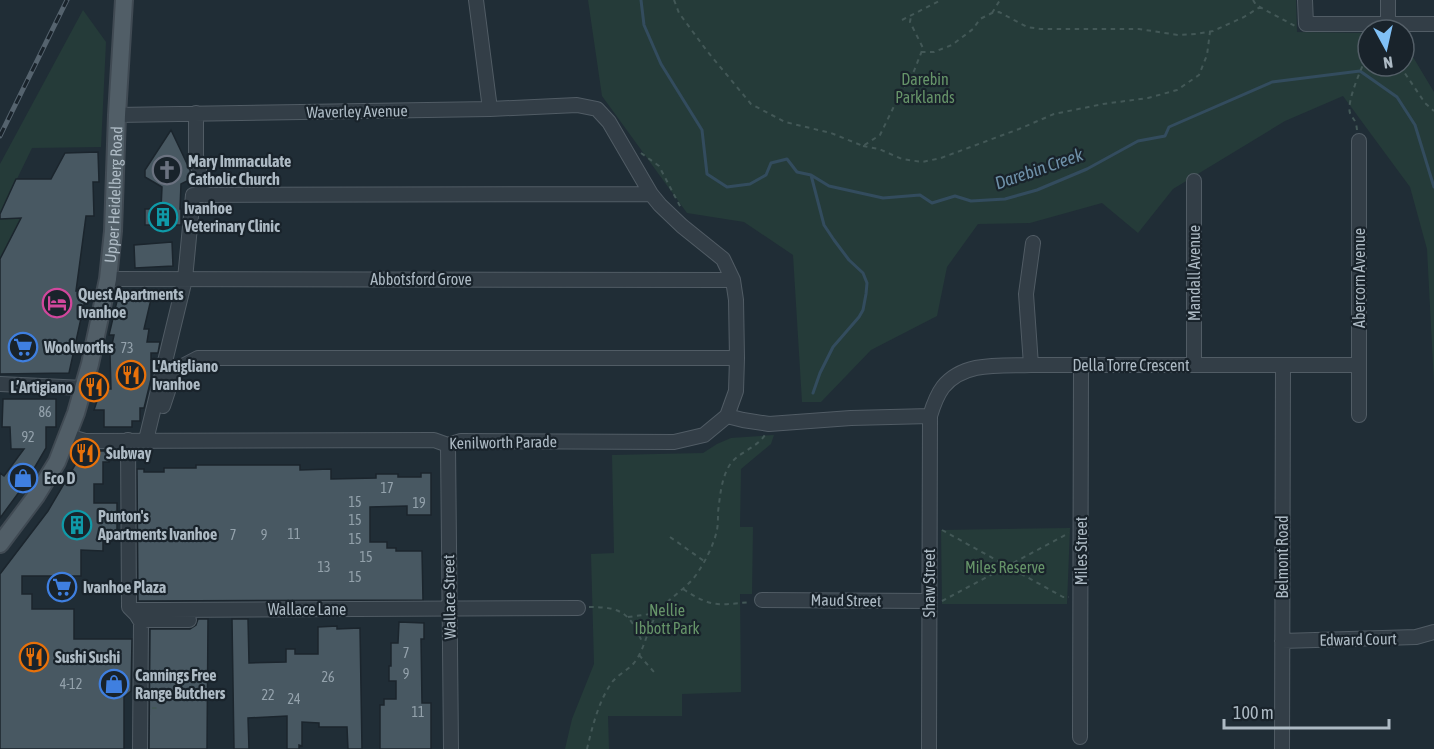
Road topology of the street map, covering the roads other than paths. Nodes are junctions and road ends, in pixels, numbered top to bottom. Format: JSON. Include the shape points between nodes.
{"nodes":[{"id":1,"x":124,"y":0,"type":"edge"},
{"id":2,"x":476,"y":0,"type":"edge"},
{"id":3,"x":1305,"y":0,"type":"edge"},
{"id":4,"x":1388,"y":0,"type":"edge"},
{"id":5,"x":1388,"y":18,"type":"edge"},
{"id":6,"x":1356,"y":24,"type":"edge"},
{"id":7,"x":1416,"y":24,"type":"edge"},
{"id":8,"x":1434,"y":24,"type":"edge"},
{"id":9,"x":490,"y":109,"type":"junction"},
{"id":10,"x":196,"y":113,"type":"junction"},
{"id":11,"x":117,"y":115,"type":"junction"},
{"id":12,"x":1358,"y":136,"type":"road end"},
{"id":13,"x":1194,"y":181,"type":"dead end"},
{"id":14,"x":651,"y":194,"type":"junction"},
{"id":15,"x":202,"y":195,"type":"junction"},
{"id":16,"x":1033,"y":243,"type":"dead end"},
{"id":17,"x":108,"y":279,"type":"junction"},
{"id":18,"x":185,"y":279,"type":"junction"},
{"id":19,"x":733,"y":280,"type":"junction"},
{"id":20,"x":737,"y":358,"type":"junction"},
{"id":21,"x":1031,"y":365,"type":"junction"},
{"id":22,"x":1081,"y":365,"type":"junction"},
{"id":23,"x":1194,"y":365,"type":"junction"},
{"id":24,"x":1283,"y":365,"type":"junction"},
{"id":25,"x":1358,"y":365,"type":"junction"},
{"id":26,"x":0,"y":384,"type":"edge"},
{"id":27,"x":84,"y":388,"type":"junction"},
{"id":28,"x":1359,"y":415,"type":"dead end"},
{"id":29,"x":727,"y":416,"type":"junction"},
{"id":30,"x":930,"y":416,"type":"junction"},
{"id":31,"x":152,"y":418,"type":"junction"},
{"id":32,"x":68,"y":436,"type":"junction"},
{"id":33,"x":128,"y":440,"type":"junction"},
{"id":34,"x":146,"y":440,"type":"junction"},
{"id":35,"x":448,"y":445,"type":"junction"},
{"id":36,"x":0,"y":544,"type":"edge"},
{"id":37,"x":762,"y":600,"type":"road end"},
{"id":38,"x":935,"y":601,"type":"junction"},
{"id":39,"x":578,"y":608,"type":"road end"},
{"id":40,"x":449,"y":609,"type":"junction"},
{"id":41,"x":132,"y":610,"type":"junction"},
{"id":42,"x":189,"y":620,"type":"dead end"},
{"id":43,"x":141,"y":622,"type":"junction"},
{"id":44,"x":1434,"y":632,"type":"edge"},
{"id":45,"x":1282,"y":641,"type":"junction"},
{"id":46,"x":1080,"y":737,"type":"dead end"},
{"id":47,"x":140,"y":749,"type":"edge"},
{"id":48,"x":451,"y":749,"type":"edge"},
{"id":49,"x":929,"y":749,"type":"edge"},
{"id":50,"x":1282,"y":749,"type":"edge"}],
"edges":[{"from":1,"to":11,"type":"main road","name":"Upper Heidelberg Road"},
{"from":2,"to":9,"type":"street"},
{"from":3,"to":6,"type":"street","via":[[1306,24]]},
{"from":4,"to":5,"type":"street"},
{"from":7,"to":8,"type":"street"},
{"from":9,"to":10,"type":"street","name":"Waverley Avenue"},
{"from":9,"to":14,"type":"street","name":"Waverley Avenue","via":[[577,105],[597,109],[609,122]]},
{"from":10,"to":11,"type":"street","name":"Waverley Avenue"},
{"from":10,"to":15,"type":"street","via":[[196,156]]},
{"from":11,"to":17,"type":"main road","name":"Upper Heidelberg Road"},
{"from":12,"to":25,"type":"street","name":"Abercorn Avenue"},
{"from":13,"to":23,"type":"street","name":"Mandall Avenue"},
{"from":14,"to":15,"type":"street"},
{"from":14,"to":19,"type":"street","via":[[723,259]]},
{"from":15,"to":18,"type":"street","via":[[193,195]]},
{"from":16,"to":21,"type":"street","via":[[1026,294]]},
{"from":17,"to":18,"type":"street","name":"Abbotsford Grove"},
{"from":17,"to":27,"type":"main road","name":"Upper Heidelberg Road"},
{"from":18,"to":19,"type":"street","name":"Abbotsford Grove"},
{"from":18,"to":31,"type":"street"},
{"from":19,"to":20,"type":"street"},
{"from":20,"to":29,"type":"street","via":[[736,391]]},
{"from":20,"to":31,"type":"street","via":[[198,358],[175,370],[162,410]]},
{"from":21,"to":22,"type":"street","name":"Della Torre Crescent"},
{"from":21,"to":30,"type":"street","name":"Della Torre Crescent","via":[[977,366],[957,375],[943,387]]},
{"from":22,"to":23,"type":"street","name":"Della Torre Crescent"},
{"from":22,"to":46,"type":"street","name":"Miles Street"},
{"from":23,"to":24,"type":"street","name":"Della Torre Crescent"},
{"from":24,"to":25,"type":"street","name":"Della Torre Crescent"},
{"from":24,"to":45,"type":"street","name":"Belmont Road"},
{"from":25,"to":28,"type":"street","name":"Abercorn Avenue"},
{"from":26,"to":27,"type":"street"},
{"from":27,"to":32,"type":"main road","name":"Upper Heidelberg Road"},
{"from":29,"to":30,"type":"street","via":[[769,424]]},
{"from":29,"to":35,"type":"street","name":"Kenilworth Parade","via":[[704,435],[674,442],[461,441]]},
{"from":30,"to":38,"type":"street","name":"Shaw Street"},
{"from":31,"to":34,"type":"street"},
{"from":32,"to":33,"type":"street","name":"Kenilworth Parade","via":[[85,441]]},
{"from":32,"to":36,"type":"main road","name":"Upper Heidelberg Road","via":[[36,496]]},
{"from":33,"to":34,"type":"street","name":"Kenilworth Parade"},
{"from":33,"to":41,"type":"street"},
{"from":34,"to":35,"type":"street","name":"Kenilworth Parade","via":[[434,440]]},
{"from":35,"to":40,"type":"street","name":"Wallace Street"},
{"from":37,"to":38,"type":"street","name":"Maud Street"},
{"from":38,"to":49,"type":"street","name":"Shaw Street"},
{"from":39,"to":40,"type":"street","name":"Wallace Lane"},
{"from":40,"to":41,"type":"street","name":"Wallace Lane"},
{"from":40,"to":48,"type":"street","name":"Wallace Street"},
{"from":41,"to":43,"type":"street"},
{"from":42,"to":43,"type":"street"},
{"from":43,"to":47,"type":"street"},
{"from":44,"to":45,"type":"street","name":"Edward Court","via":[[1416,638]]},
{"from":45,"to":50,"type":"street","name":"Belmont Road"}]}
